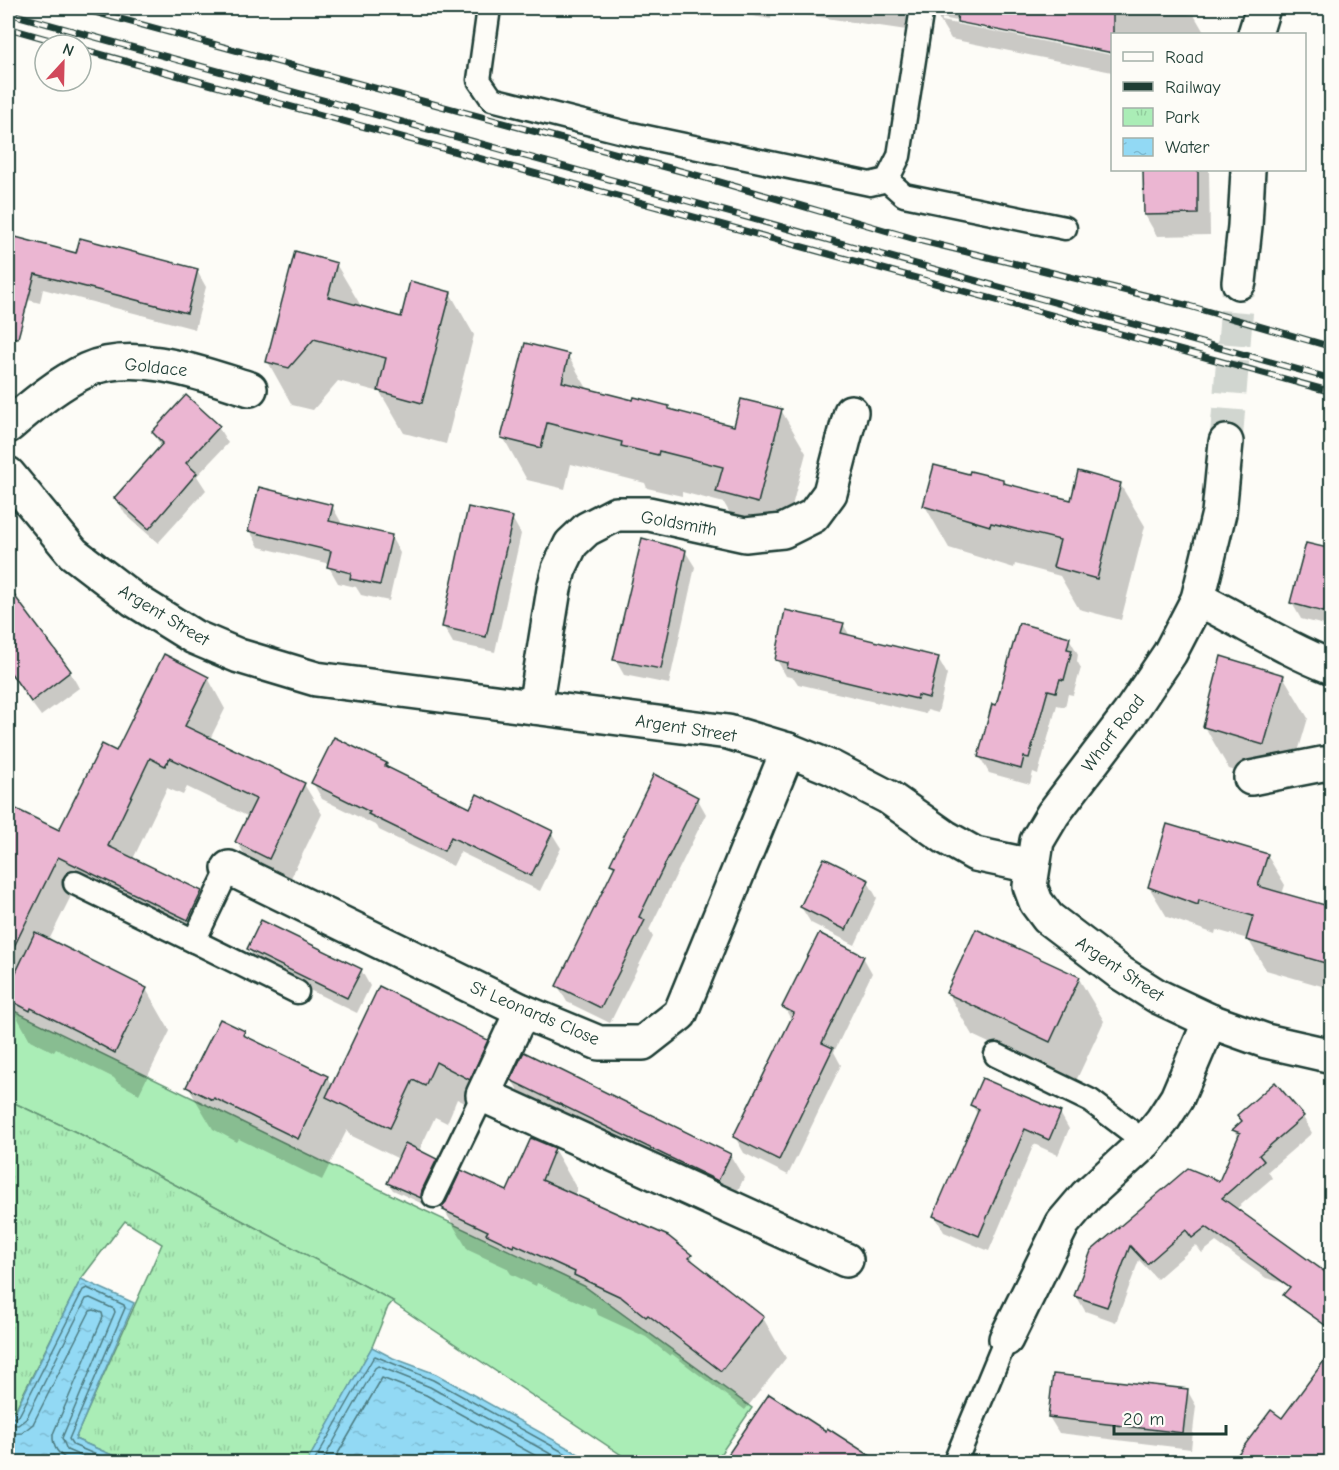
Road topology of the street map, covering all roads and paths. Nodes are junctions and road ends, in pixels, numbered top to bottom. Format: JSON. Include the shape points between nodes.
{"nodes":[{"id":1,"x":489,"y":8,"type":"edge"},
{"id":2,"x":922,"y":8,"type":"edge"},
{"id":3,"x":1263,"y":8,"type":"edge"},
{"id":4,"x":1255,"y":33,"type":"edge"},
{"id":5,"x":1248,"y":171,"type":"edge"},
{"id":6,"x":887,"y":180,"type":"junction"},
{"id":7,"x":1065,"y":228,"type":"dead end"},
{"id":8,"x":1239,"y":282,"type":"tunnel mouth"},
{"id":9,"x":249,"y":389,"type":"dead end"},
{"id":10,"x":851,"y":412,"type":"dead end"},
{"id":11,"x":8,"y":426,"type":"edge"},
{"id":12,"x":1226,"y":442,"type":"tunnel mouth"},
{"id":13,"x":8,"y":474,"type":"edge"},
{"id":14,"x":1198,"y":599,"type":"junction"},
{"id":15,"x":1332,"y":667,"type":"edge"},
{"id":16,"x":535,"y":707,"type":"junction"},
{"id":17,"x":788,"y":750,"type":"junction"},
{"id":18,"x":1332,"y":765,"type":"edge"},
{"id":19,"x":1251,"y":778,"type":"dead end"},
{"id":20,"x":1032,"y":866,"type":"junction"},
{"id":21,"x":228,"y":868,"type":"joint"},
{"id":22,"x":75,"y":883,"type":"dead end"},
{"id":23,"x":194,"y":941,"type":"junction"},
{"id":24,"x":297,"y":992,"type":"dead end"},
{"id":25,"x":522,"y":1011,"type":"junction"},
{"id":26,"x":1210,"y":1021,"type":"junction"},
{"id":27,"x":996,"y":1055,"type":"dead end"},
{"id":28,"x":1332,"y":1056,"type":"edge"},
{"id":29,"x":483,"y":1095,"type":"junction"},
{"id":30,"x":1145,"y":1142,"type":"junction"},
{"id":31,"x":434,"y":1196,"type":"dead end"},
{"id":32,"x":846,"y":1260,"type":"dead end"},
{"id":33,"x":1006,"y":1339,"type":"joint"},
{"id":34,"x":955,"y":1462,"type":"edge"}],
"edges":[{"from":1,"to":6,"type":"lane","via":[[479,80],[492,99],[627,133],[870,184]]},
{"from":2,"to":6,"type":"lane","via":[[899,156]]},
{"from":3,"to":4,"type":"street"},
{"from":5,"to":8,"type":"street"},
{"from":6,"to":7,"type":"lane","via":[[904,195]]},
{"from":9,"to":11,"type":"street","name":"Goldace","via":[[193,370],[120,362],[89,369],[54,388]]},
{"from":10,"to":16,"type":"street","name":"Goldsmith","via":[[830,493],[813,516],[783,531],[745,535],[649,514],[616,514],[587,529],[571,544],[559,569]]},
{"from":12,"to":14,"type":"street","name":"Wharf Road","via":[[1219,513]]},
{"from":13,"to":16,"type":"street","name":"Argent Street","via":[[73,553],[133,599],[194,637],[239,656],[316,679]]},
{"from":14,"to":15,"type":"street","via":[[1301,655]]},
{"from":14,"to":20,"type":"street","name":"Wharf Road","via":[[1170,653],[1129,714],[1053,814],[1037,841]]},
{"from":16,"to":17,"type":"street","name":"Argent Street","via":[[728,732]]},
{"from":17,"to":20,"type":"street","name":"Argent Street","via":[[888,797],[975,854]]},
{"from":17,"to":25,"type":"street","name":"St Leonards Close","via":[[680,1014],[643,1043],[599,1043]]},
{"from":18,"to":19,"type":"street"},
{"from":20,"to":26,"type":"street","name":"Argent Street","via":[[1030,886],[1048,918],[1128,978]]},
{"from":21,"to":23,"type":"lane"},
{"from":21,"to":25,"type":"street","name":"St Leonards Close"},
{"from":22,"to":23,"type":"lane"},
{"from":23,"to":24,"type":"lane"},
{"from":25,"to":29,"type":"street"},
{"from":26,"to":28,"type":"street","name":"Argent Street","via":[[1266,1041]]},
{"from":26,"to":30,"type":"street","via":[[1177,1098]]},
{"from":27,"to":30,"type":"lane","via":[[1091,1101]]},
{"from":29,"to":31,"type":"lane"},
{"from":29,"to":32,"type":"street"},
{"from":30,"to":33,"type":"street","via":[[1086,1196],[1063,1223]]},
{"from":33,"to":34,"type":"lane"}]}
